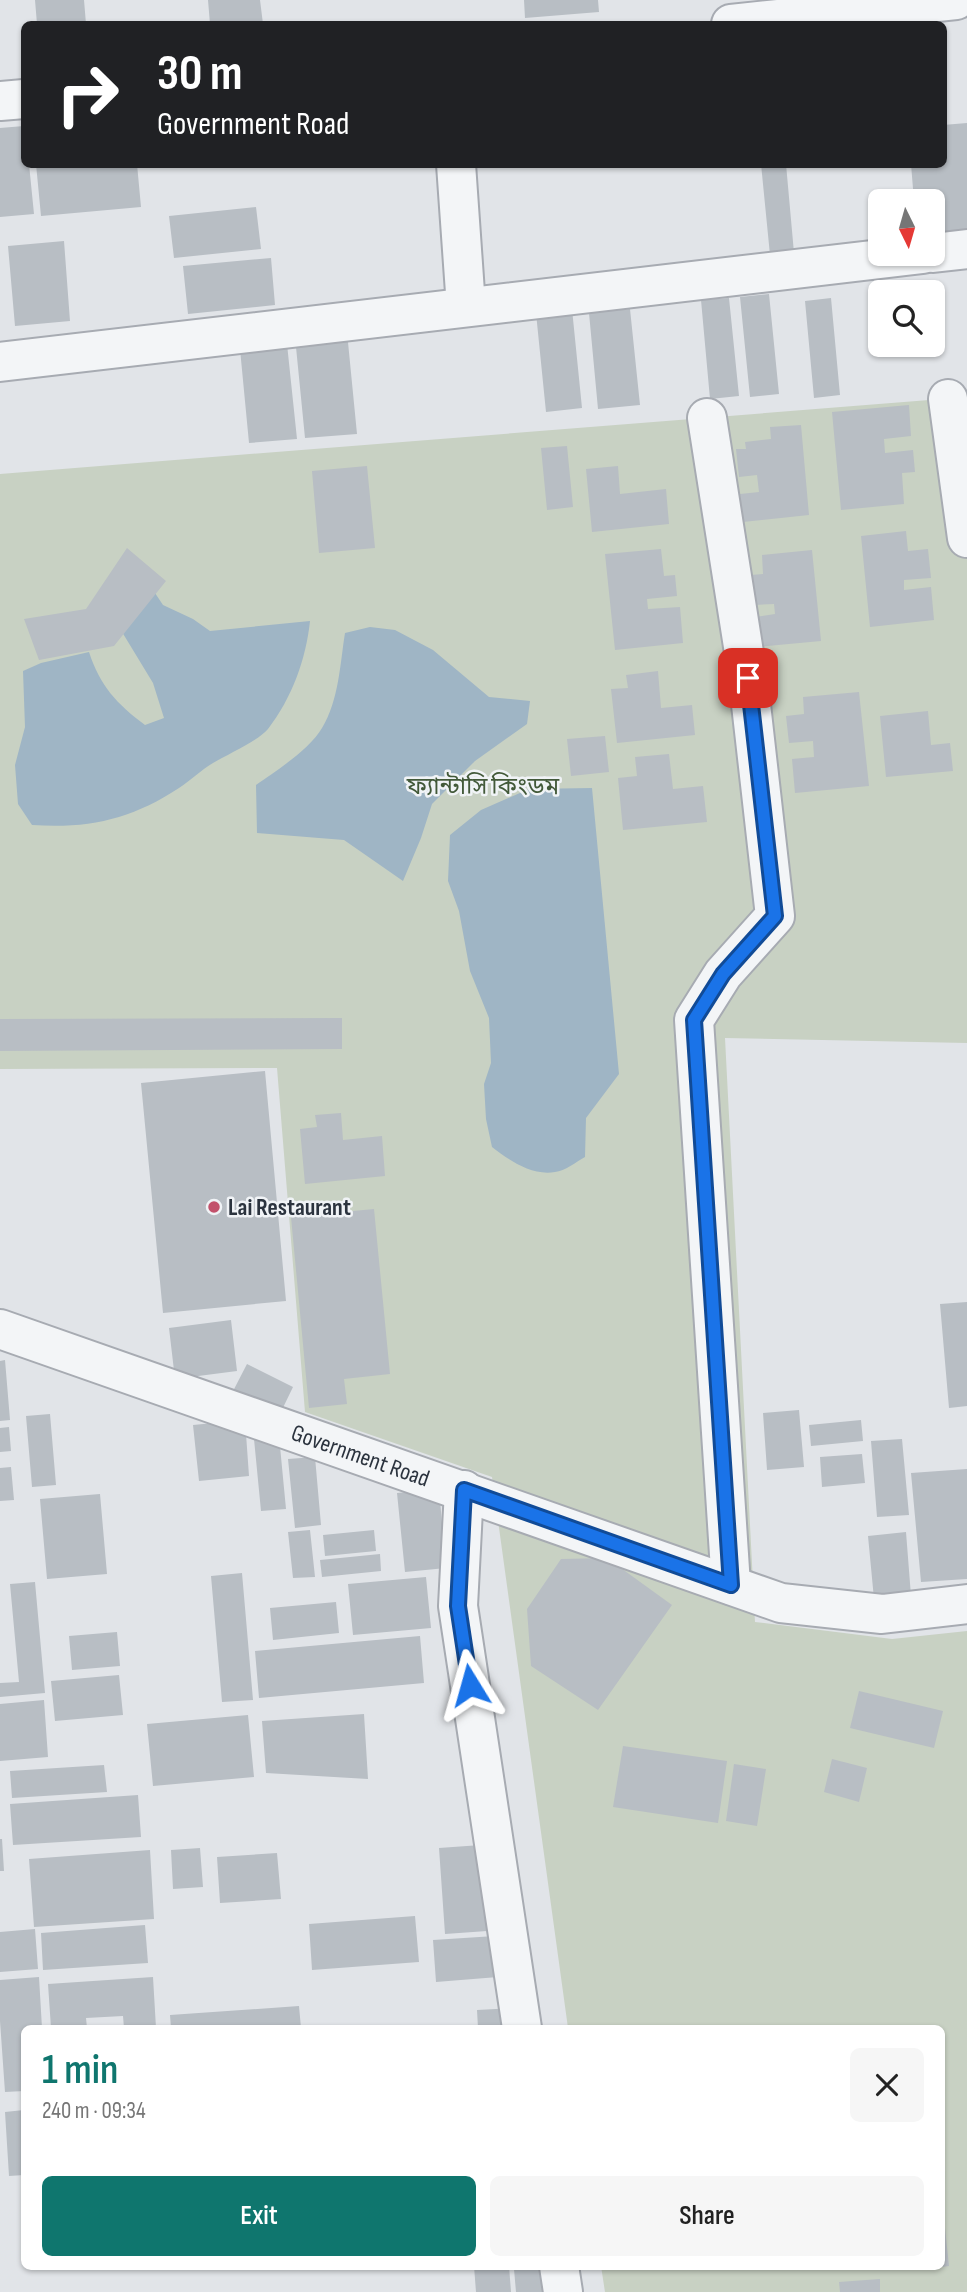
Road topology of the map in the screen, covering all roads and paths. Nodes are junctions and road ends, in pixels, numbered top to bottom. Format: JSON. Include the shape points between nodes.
{"nodes":[{"id":1,"x":956,"y":0,"type":"edge"},
{"id":2,"x":758,"y":21,"type":"edge"},
{"id":3,"x":21,"y":99,"type":"edge"},
{"id":4,"x":0,"y":102,"type":"edge"},
{"id":5,"x":456,"y":168,"type":"edge"},
{"id":6,"x":967,"y":249,"type":"edge"},
{"id":7,"x":945,"y":252,"type":"edge"},
{"id":8,"x":868,"y":260,"type":"edge"},
{"id":9,"x":466,"y":307,"type":"junction"},
{"id":10,"x":0,"y":362,"type":"edge"},
{"id":11,"x":948,"y":398,"type":"dead end"},
{"id":12,"x":707,"y":418,"type":"dead end"},
{"id":13,"x":967,"y":538,"type":"edge"},
{"id":14,"x":0,"y":1329,"type":"edge"},
{"id":15,"x":464,"y":1490,"type":"junction"},
{"id":16,"x":731,"y":1585,"type":"junction"},
{"id":17,"x":967,"y":1604,"type":"edge"},
{"id":18,"x":522,"y":2025,"type":"edge"},
{"id":19,"x":560,"y":2270,"type":"edge"},
{"id":20,"x":563,"y":2292,"type":"edge"}],
"edges":[{"from":1,"to":2,"type":"street"},
{"from":3,"to":4,"type":"street"},
{"from":5,"to":9,"type":"street"},
{"from":6,"to":7,"type":"street"},
{"from":8,"to":9,"type":"street"},
{"from":9,"to":10,"type":"street"},
{"from":11,"to":13,"type":"street"},
{"from":12,"to":16,"type":"street","via":[[748,678],[775,916],[723,974],[694,1020]]},
{"from":14,"to":15,"type":"street","name":"Government Road"},
{"from":15,"to":16,"type":"street","name":"Government Road"},
{"from":15,"to":18,"type":"street","via":[[458,1606]]},
{"from":16,"to":17,"type":"street","name":"Government Road","via":[[781,1603],[882,1614]]},
{"from":19,"to":20,"type":"street"}]}
